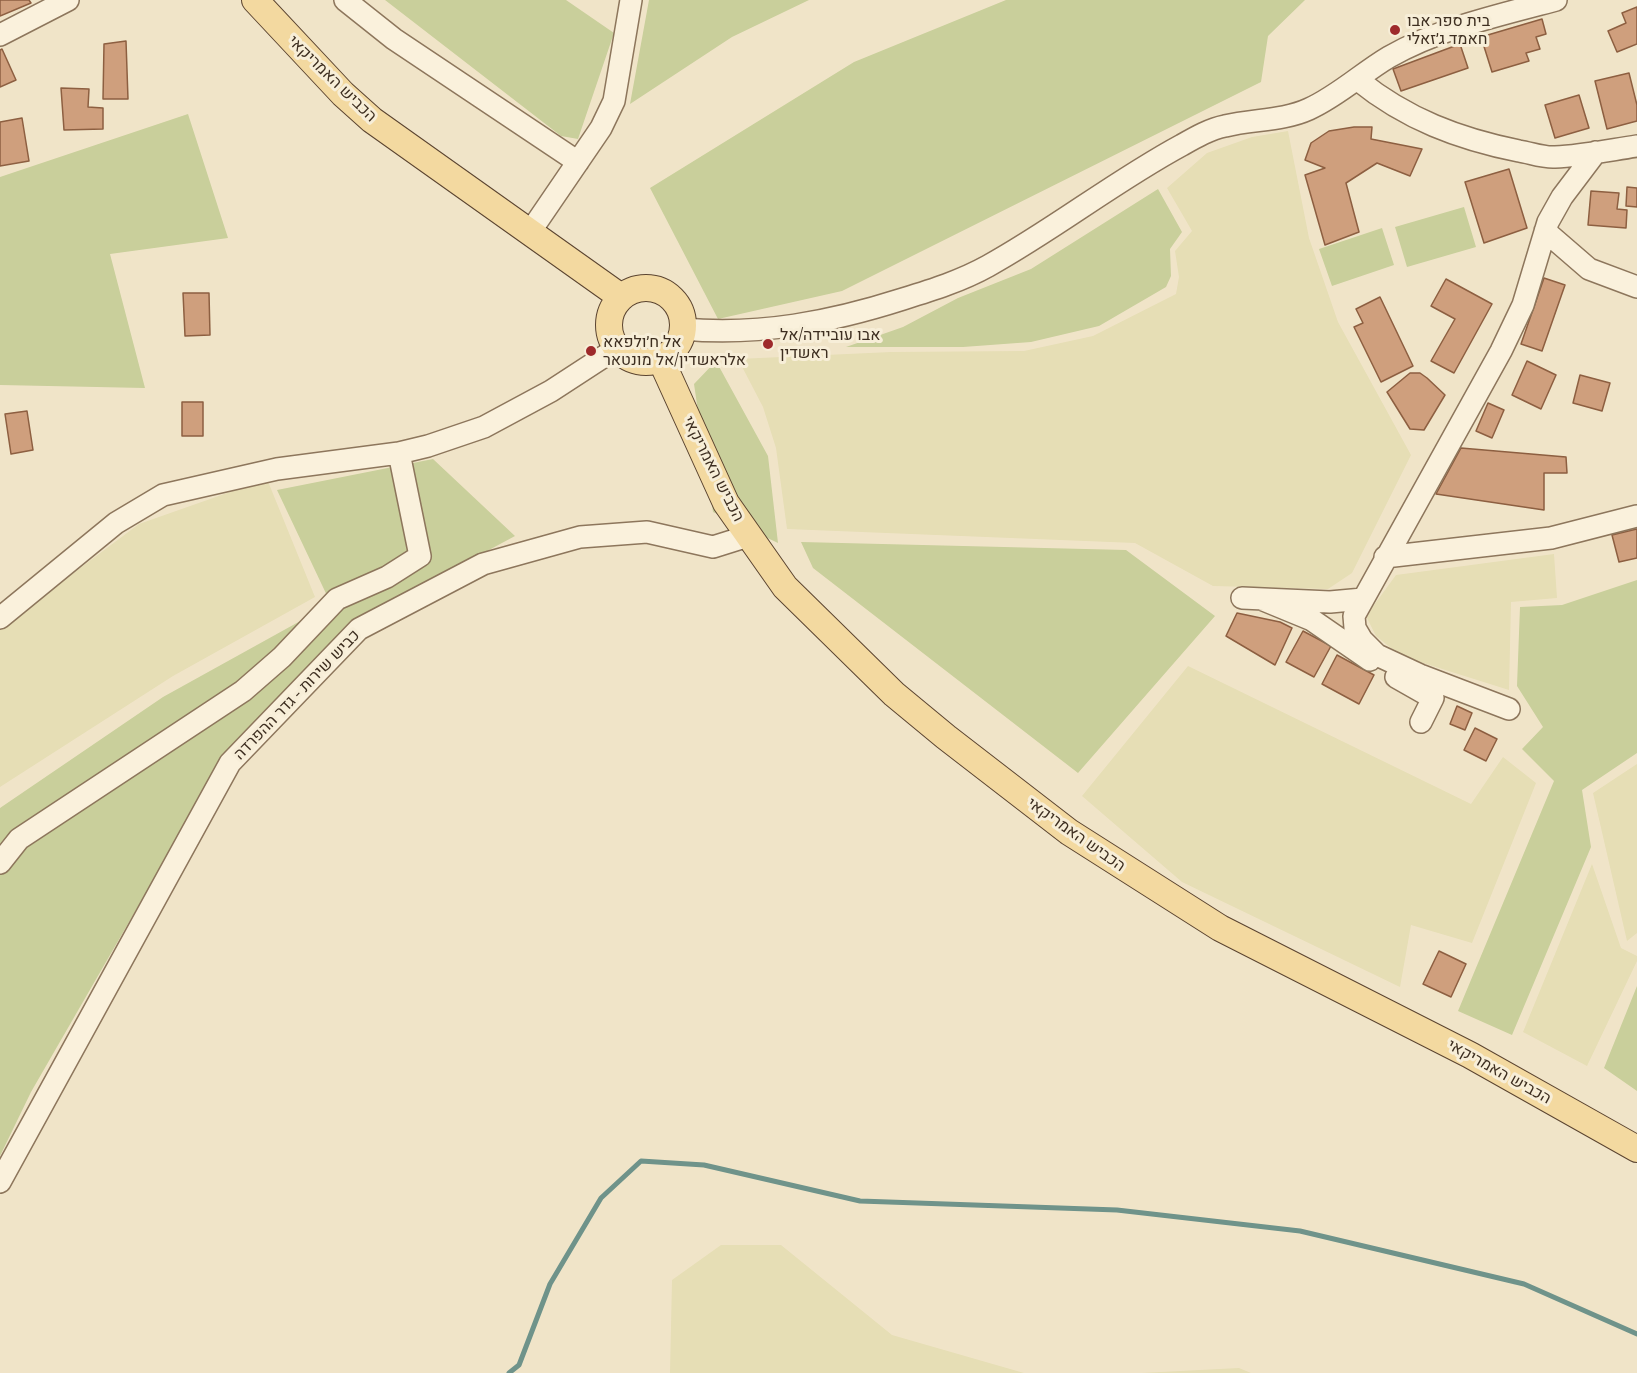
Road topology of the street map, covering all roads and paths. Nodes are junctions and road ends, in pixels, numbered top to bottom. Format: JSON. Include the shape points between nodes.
{"nodes":[{"id":1,"x":69,"y":0,"type":"edge"},
{"id":2,"x":255,"y":0,"type":"edge"},
{"id":3,"x":345,"y":0,"type":"edge"},
{"id":4,"x":631,"y":0,"type":"edge"},
{"id":5,"x":1556,"y":0,"type":"edge"},
{"id":6,"x":0,"y":35,"type":"edge"},
{"id":7,"x":1358,"y":80,"type":"junction"},
{"id":8,"x":1637,"y":146,"type":"edge"},
{"id":9,"x":1596,"y":152,"type":"junction"},
{"id":10,"x":578,"y":162,"type":"junction"},
{"id":11,"x":1545,"y":231,"type":"junction"},
{"id":12,"x":530,"y":232,"type":"junction"},
{"id":13,"x":1637,"y":287,"type":"edge"},
{"id":14,"x":621,"y":297,"type":"junction"},
{"id":15,"x":683,"y":329,"type":"junction"},
{"id":16,"x":617,"y":348,"type":"junction"},
{"id":17,"x":661,"y":360,"type":"junction"},
{"id":18,"x":399,"y":453,"type":"junction"},
{"id":19,"x":1637,"y":516,"type":"edge"},
{"id":20,"x":748,"y":536,"type":"junction"},
{"id":21,"x":1385,"y":557,"type":"junction"},
{"id":22,"x":1363,"y":599,"type":"junction"},
{"id":23,"x":0,"y":618,"type":"edge"},
{"id":24,"x":1509,"y":709,"type":"dead end"},
{"id":25,"x":1421,"y":722,"type":"dead end"},
{"id":26,"x":0,"y":863,"type":"edge"},
{"id":27,"x":1637,"y":1149,"type":"edge"},
{"id":28,"x":0,"y":1182,"type":"edge"}],
"edges":[{"from":1,"to":6,"type":"street"},
{"from":2,"to":12,"type":"main road","name":"הכביש האמריקאי","via":[[346,97],[405,145]]},
{"from":3,"to":10,"type":"street","via":[[394,39]]},
{"from":4,"to":10,"type":"street","via":[[614,101]]},
{"from":5,"to":7,"type":"street","via":[[1484,19],[1420,42],[1388,58]]},
{"from":7,"to":9,"type":"street","via":[[1386,103],[1461,136],[1553,157]]},
{"from":7,"to":15,"type":"street","via":[[1310,109],[1205,133],[1120,182],[1018,249],[956,281],[841,318],[781,329],[724,333]]},
{"from":8,"to":9,"type":"street"},
{"from":9,"to":11,"type":"street","via":[[1562,197]]},
{"from":10,"to":12,"type":"street"},
{"from":11,"to":13,"type":"street","via":[[1589,269]]},
{"from":11,"to":21,"type":"street","via":[[1523,305],[1501,351]]},
{"from":12,"to":14,"type":"main road","name":"הכביש האמריקאי"},
{"from":14,"to":15,"type":"main road","via":[[644,287],[669,295],[680,310]]},
{"from":14,"to":16,"type":"main road","via":[[614,306],[609,327]]},
{"from":15,"to":17,"type":"main road","via":[[676,347]]},
{"from":16,"to":17,"type":"main road","via":[[637,362]]},
{"from":16,"to":18,"type":"street","via":[[551,391],[484,427]]},
{"from":17,"to":20,"type":"main road","name":"הכביש האמריקאי","via":[[726,503]]},
{"from":18,"to":23,"type":"street","via":[[286,467],[163,495],[116,523]]},
{"from":18,"to":26,"type":"street","via":[[420,556],[387,577],[337,599],[243,691],[19,839]]},
{"from":19,"to":21,"type":"street","via":[[1551,538]]},
{"from":20,"to":27,"type":"main road","name":"הכביש האמריקאי","via":[[785,587],[894,694],[1069,832],[1220,928],[1470,1055]]},
{"from":20,"to":28,"type":"street","name":"כביש שירות - גדר ההפרדה","via":[[713,547],[647,532],[580,537],[483,564],[359,629],[230,763]]},
{"from":21,"to":22,"type":"street"},
{"from":22,"to":24,"type":"street","via":[[1354,616],[1356,628],[1377,656]]},
{"from":22,"to":25,"type":"street","via":[[1252,599],[1312,620],[1388,673],[1433,698]]}]}
